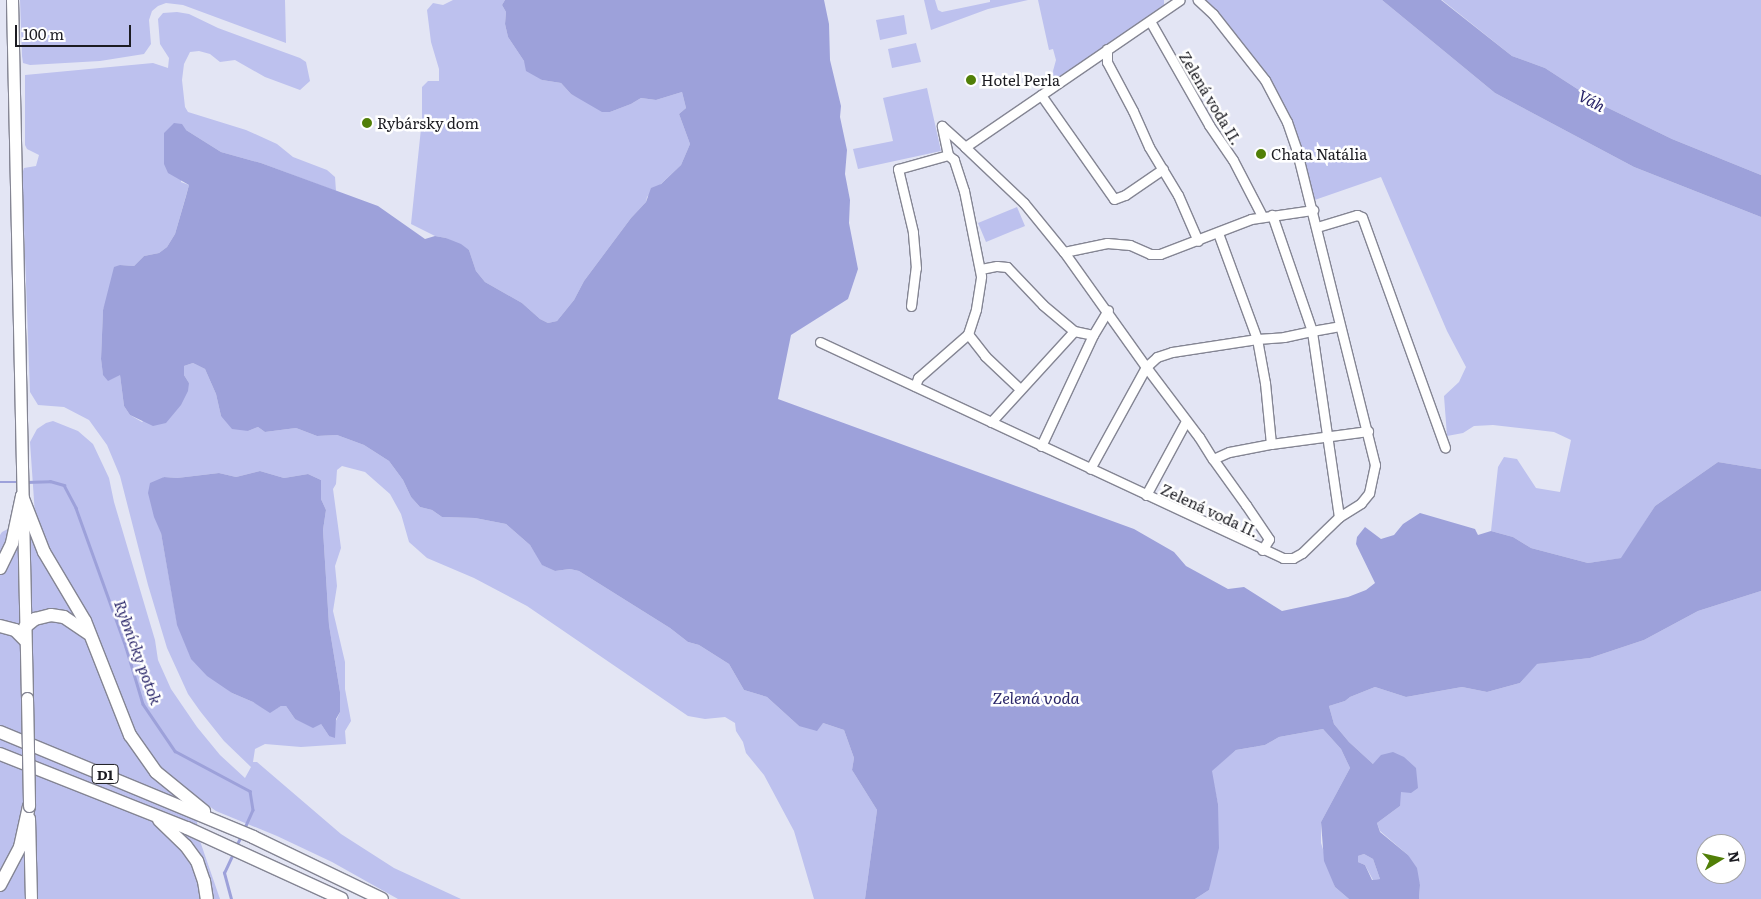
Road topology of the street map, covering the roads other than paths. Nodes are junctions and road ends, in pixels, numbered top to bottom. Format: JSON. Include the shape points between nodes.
{"nodes":[{"id":1,"x":12,"y":0,"type":"edge"},
{"id":2,"x":1180,"y":0,"type":"edge"},
{"id":3,"x":1198,"y":0,"type":"edge"},
{"id":4,"x":1150,"y":21,"type":"junction"},
{"id":5,"x":1107,"y":49,"type":"junction"},
{"id":6,"x":1095,"y":57,"type":"junction"},
{"id":7,"x":1107,"y":62,"type":"junction"},
{"id":8,"x":1042,"y":95,"type":"junction"},
{"id":9,"x":966,"y":148,"type":"junction"},
{"id":10,"x":951,"y":157,"type":"junction"},
{"id":11,"x":1164,"y":169,"type":"junction"},
{"id":12,"x":1313,"y":210,"type":"junction"},
{"id":13,"x":1272,"y":215,"type":"junction"},
{"id":14,"x":1262,"y":216,"type":"junction"},
{"id":15,"x":1316,"y":227,"type":"junction"},
{"id":16,"x":1218,"y":233,"type":"junction"},
{"id":17,"x":1198,"y":241,"type":"junction"},
{"id":18,"x":1064,"y":252,"type":"junction"},
{"id":19,"x":981,"y":269,"type":"junction"},
{"id":20,"x":911,"y":306,"type":"dead end"},
{"id":21,"x":1108,"y":310,"type":"junction"},
{"id":22,"x":1340,"y":326,"type":"junction"},
{"id":23,"x":1074,"y":331,"type":"junction"},
{"id":24,"x":1312,"y":331,"type":"junction"},
{"id":25,"x":968,"y":334,"type":"junction"},
{"id":26,"x":1093,"y":335,"type":"junction"},
{"id":27,"x":1257,"y":339,"type":"junction"},
{"id":28,"x":820,"y":342,"type":"dead end"},
{"id":29,"x":1146,"y":367,"type":"junction"},
{"id":30,"x":915,"y":386,"type":"junction"},
{"id":31,"x":1020,"y":390,"type":"junction"},
{"id":32,"x":1186,"y":421,"type":"junction"},
{"id":33,"x":991,"y":422,"type":"junction"},
{"id":34,"x":1368,"y":431,"type":"junction"},
{"id":35,"x":1327,"y":438,"type":"junction"},
{"id":36,"x":1270,"y":444,"type":"junction"},
{"id":37,"x":1041,"y":446,"type":"junction"},
{"id":38,"x":1445,"y":448,"type":"dead end"},
{"id":39,"x":1213,"y":459,"type":"junction"},
{"id":40,"x":1090,"y":469,"type":"junction"},
{"id":41,"x":1146,"y":495,"type":"junction"},
{"id":42,"x":22,"y":496,"type":"junction"},
{"id":43,"x":1339,"y":517,"type":"junction"},
{"id":44,"x":1269,"y":539,"type":"junction"},
{"id":45,"x":1262,"y":550,"type":"junction"},
{"id":46,"x":1283,"y":558,"type":"junction"},
{"id":47,"x":0,"y":568,"type":"edge"},
{"id":48,"x":0,"y":626,"type":"edge"},
{"id":49,"x":25,"y":634,"type":"junction"},
{"id":50,"x":90,"y":635,"type":"junction"},
{"id":51,"x":0,"y":732,"type":"edge"},
{"id":52,"x":0,"y":754,"type":"edge"},
{"id":53,"x":29,"y":806,"type":"junction"},
{"id":54,"x":155,"y":816,"type":"junction"},
{"id":55,"x":209,"y":818,"type":"junction"},
{"id":56,"x":0,"y":885,"type":"edge"},
{"id":57,"x":31,"y":899,"type":"edge"},
{"id":58,"x":207,"y":899,"type":"edge"},
{"id":59,"x":342,"y":899,"type":"edge"},
{"id":60,"x":382,"y":899,"type":"edge"}],
"edges":[{"from":1,"to":42,"type":"main road"},
{"from":2,"to":4,"type":"street"},
{"from":3,"to":12,"type":"street","via":[[1213,14],[1265,80],[1276,99],[1293,139]]},
{"from":4,"to":5,"type":"street"},
{"from":4,"to":14,"type":"street","name":"Zelená voda II."},
{"from":5,"to":6,"type":"street"},
{"from":5,"to":7,"type":"street"},
{"from":6,"to":7,"type":"street"},
{"from":6,"to":8,"type":"street"},
{"from":7,"to":11,"type":"street","via":[[1149,147]]},
{"from":8,"to":9,"type":"street"},
{"from":8,"to":11,"type":"street","via":[[1114,199]]},
{"from":9,"to":10,"type":"street"},
{"from":9,"to":10,"type":"street","name":"Zelená voda II.","via":[[942,126]]},
{"from":9,"to":18,"type":"street","name":"Zelená voda II.","via":[[1024,204]]},
{"from":10,"to":19,"type":"street","name":"Zelená voda II.","via":[[964,190]]},
{"from":10,"to":20,"type":"street","via":[[898,169],[913,232],[916,268]]},
{"from":11,"to":17,"type":"street"},
{"from":12,"to":13,"type":"street"},
{"from":12,"to":15,"type":"street"},
{"from":13,"to":14,"type":"street"},
{"from":13,"to":24,"type":"street"},
{"from":14,"to":16,"type":"street"},
{"from":15,"to":22,"type":"street"},
{"from":15,"to":38,"type":"street","via":[[1357,215],[1362,217]]},
{"from":16,"to":17,"type":"street"},
{"from":16,"to":27,"type":"street"},
{"from":17,"to":18,"type":"street","via":[[1155,255],[1130,245],[1108,243]]},
{"from":18,"to":21,"type":"street","name":"Zelená voda II."},
{"from":19,"to":23,"type":"street","via":[[1007,267],[1043,305]]},
{"from":19,"to":25,"type":"street","name":"Zelená voda II.","via":[[976,309]]},
{"from":21,"to":26,"type":"street"},
{"from":21,"to":29,"type":"street","name":"Zelená voda II."},
{"from":22,"to":24,"type":"street"},
{"from":22,"to":34,"type":"street"},
{"from":23,"to":26,"type":"street"},
{"from":23,"to":31,"type":"street"},
{"from":24,"to":27,"type":"street"},
{"from":24,"to":35,"type":"street"},
{"from":25,"to":30,"type":"street","via":[[918,378]]},
{"from":25,"to":31,"type":"street","via":[[985,356]]},
{"from":26,"to":37,"type":"street"},
{"from":27,"to":29,"type":"street","via":[[1172,352],[1157,357]]},
{"from":27,"to":36,"type":"street"},
{"from":28,"to":30,"type":"street","name":"Zelená voda II."},
{"from":29,"to":32,"type":"street","name":"Zelená voda II."},
{"from":29,"to":40,"type":"street"},
{"from":30,"to":33,"type":"street","name":"Zelená voda II."},
{"from":31,"to":33,"type":"street"},
{"from":32,"to":39,"type":"street","name":"Zelená voda II."},
{"from":32,"to":41,"type":"street","name":"Zelená voda II."},
{"from":33,"to":37,"type":"street","name":"Zelená voda II."},
{"from":34,"to":35,"type":"street"},
{"from":34,"to":43,"type":"street","via":[[1375,465],[1369,493],[1361,503]]},
{"from":35,"to":36,"type":"street"},
{"from":35,"to":43,"type":"street"},
{"from":36,"to":39,"type":"street","via":[[1229,452]]},
{"from":37,"to":40,"type":"street","name":"Zelená voda II."},
{"from":39,"to":44,"type":"street","name":"Zelená voda II."},
{"from":40,"to":41,"type":"street","name":"Zelená voda II."},
{"from":41,"to":45,"type":"street","name":"Zelená voda II."},
{"from":42,"to":47,"type":"highway","via":[[13,539]]},
{"from":42,"to":49,"type":"main road"},
{"from":42,"to":50,"type":"highway","via":[[40,545]]},
{"from":43,"to":46,"type":"street","via":[[1302,554]]},
{"from":44,"to":45,"type":"street","name":"Zelená voda II."},
{"from":44,"to":46,"type":"street","name":"Zelená voda II."},
{"from":45,"to":46,"type":"street","name":"Zelená voda II."},
{"from":48,"to":49,"type":"highway"},
{"from":49,"to":50,"type":"highway","via":[[35,619],[51,615],[64,617]]},
{"from":49,"to":53,"type":"main road","bridge":true},
{"from":50,"to":55,"type":"highway","via":[[126,726],[142,755],[164,780],[198,805]]},
{"from":51,"to":55,"type":"highway","number":"D1"},
{"from":52,"to":54,"type":"highway","number":"D1"},
{"from":53,"to":56,"type":"highway","via":[[20,847]]},
{"from":53,"to":57,"type":"main road"},
{"from":54,"to":58,"type":"highway","via":[[197,860]]},
{"from":54,"to":59,"type":"highway","number":"D1"},
{"from":55,"to":60,"type":"highway","number":"D1"}]}
